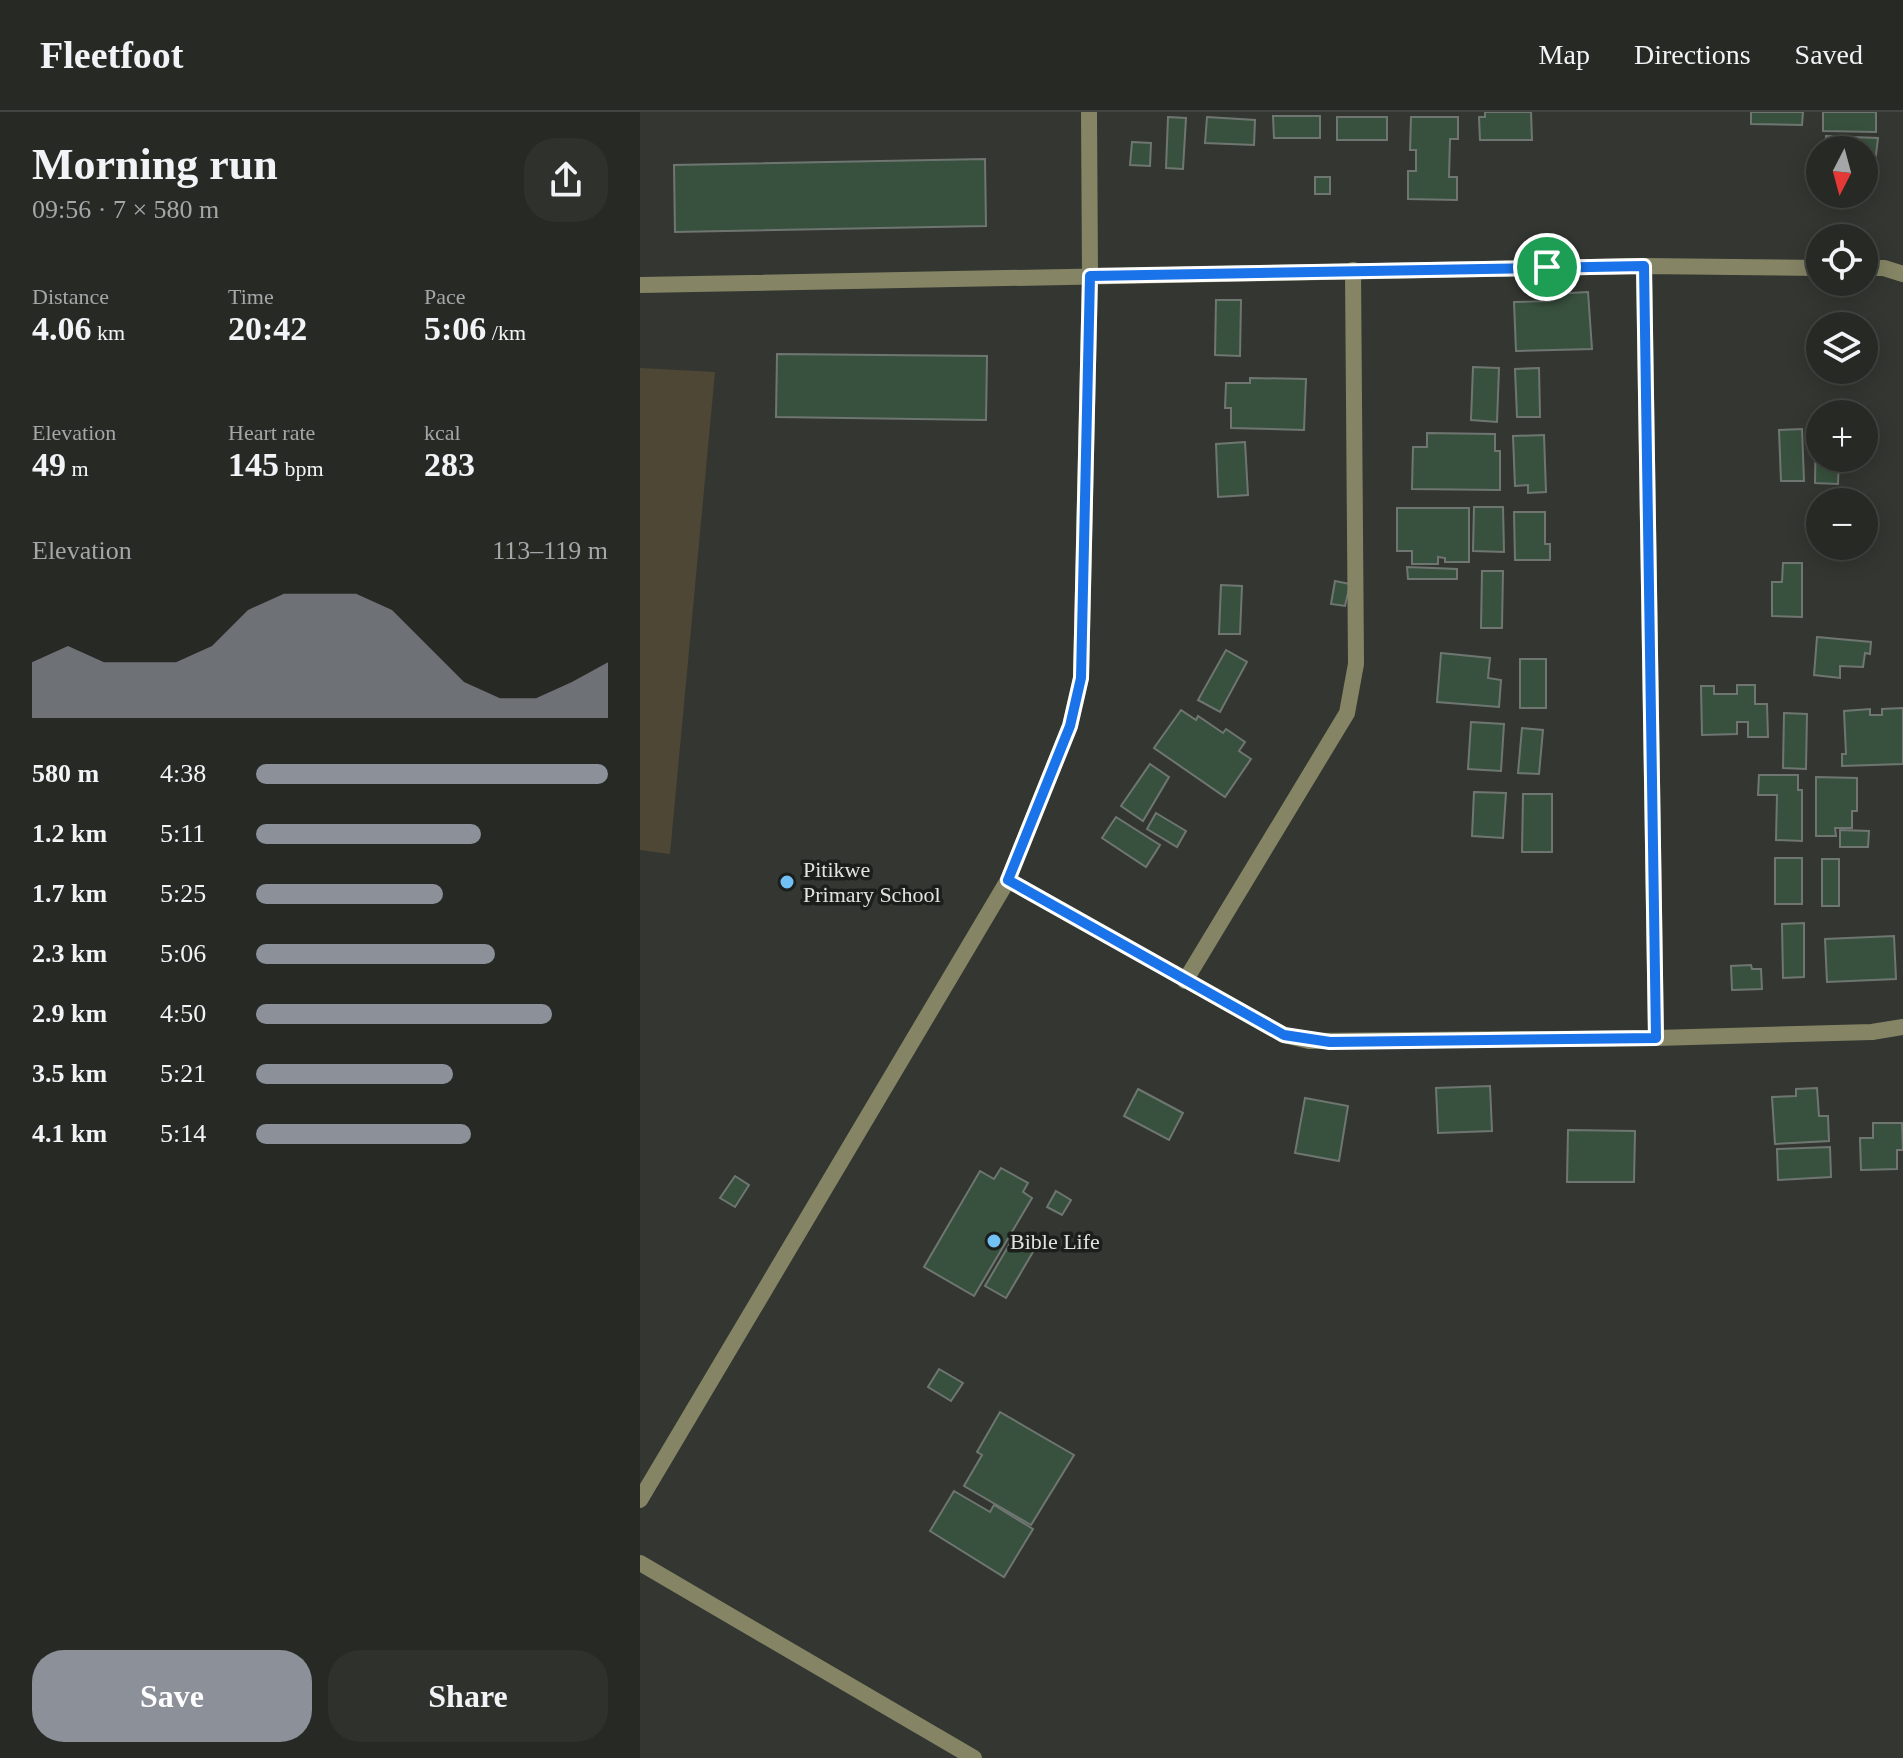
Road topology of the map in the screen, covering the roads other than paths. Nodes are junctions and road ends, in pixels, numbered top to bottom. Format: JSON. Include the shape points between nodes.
{"nodes":[{"id":1,"x":1089,"y":112,"type":"edge"},
{"id":2,"x":1644,"y":266,"type":"junction"},
{"id":3,"x":1806,"y":268,"type":"edge"},
{"id":4,"x":1878,"y":268,"type":"edge"},
{"id":5,"x":1353,"y":270,"type":"junction"},
{"id":6,"x":1903,"y":274,"type":"edge"},
{"id":7,"x":1090,"y":276,"type":"junction"},
{"id":8,"x":640,"y":285,"type":"edge"},
{"id":9,"x":1008,"y":880,"type":"junction"},
{"id":10,"x":1185,"y":981,"type":"junction"},
{"id":11,"x":1903,"y":1027,"type":"edge"},
{"id":12,"x":1656,"y":1038,"type":"junction"},
{"id":13,"x":640,"y":1500,"type":"edge"},
{"id":14,"x":640,"y":1563,"type":"edge"},
{"id":15,"x":974,"y":1758,"type":"edge"}],
"edges":[{"from":1,"to":7,"type":"street"},
{"from":2,"to":3,"type":"street"},
{"from":2,"to":5,"type":"street"},
{"from":2,"to":12,"type":"street"},
{"from":4,"to":6,"type":"street"},
{"from":5,"to":7,"type":"street"},
{"from":5,"to":10,"type":"street","via":[[1353,693],[1347,713]]},
{"from":7,"to":8,"type":"street"},
{"from":7,"to":9,"type":"street","via":[[1081,678],[1070,726]]},
{"from":9,"to":10,"type":"street"},
{"from":9,"to":13,"type":"street"},
{"from":10,"to":12,"type":"street","via":[[1284,1035],[1309,1041]]},
{"from":11,"to":12,"type":"street"},
{"from":14,"to":15,"type":"street"}]}
